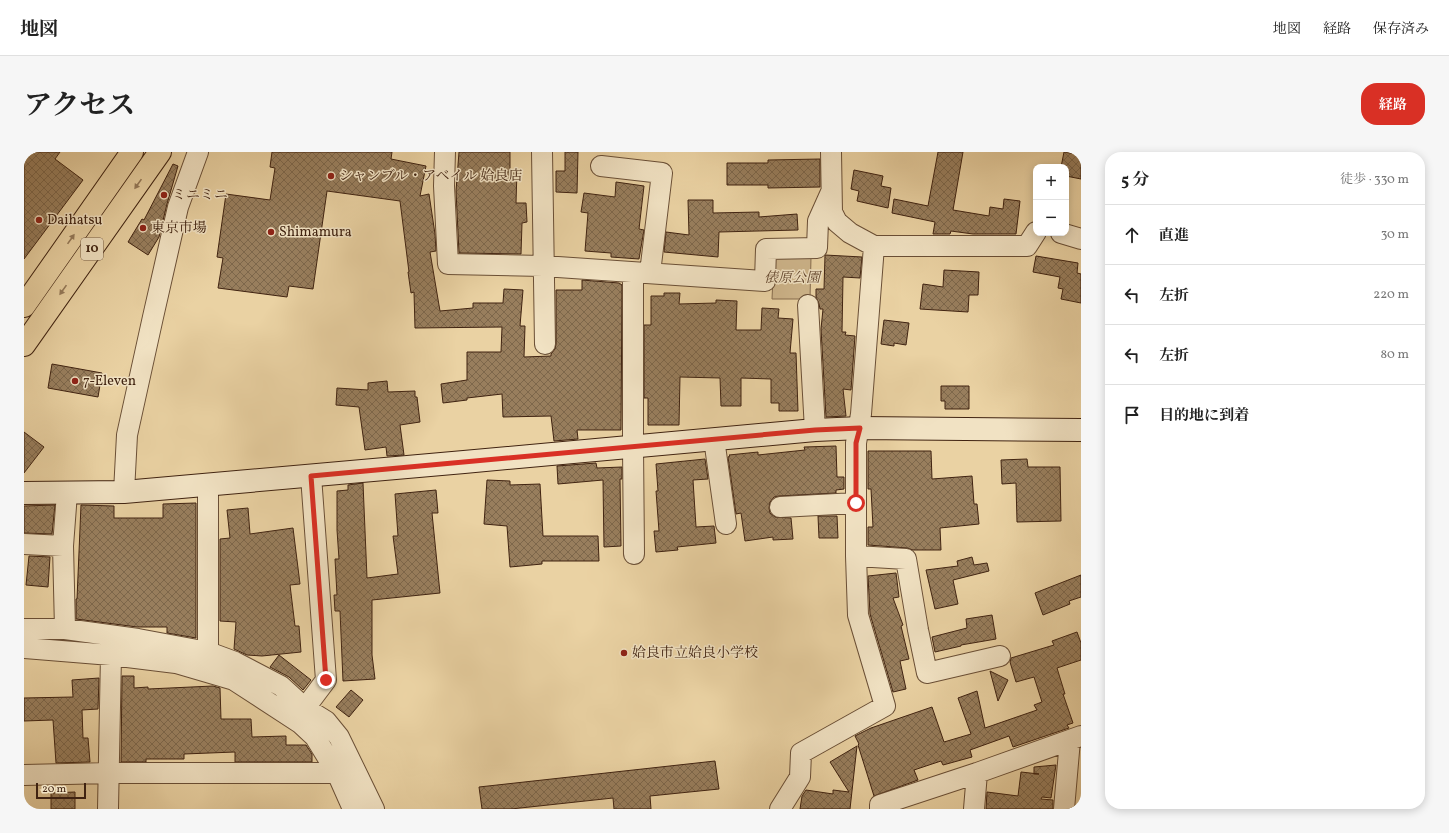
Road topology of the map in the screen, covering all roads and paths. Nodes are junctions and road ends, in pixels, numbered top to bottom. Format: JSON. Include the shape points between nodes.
{"nodes":[{"id":1,"x":132,"y":152,"type":"edge"},
{"id":2,"x":160,"y":152,"type":"edge"},
{"id":3,"x":198,"y":152,"type":"edge"},
{"id":4,"x":445,"y":152,"type":"edge"},
{"id":5,"x":542,"y":152,"type":"edge"},
{"id":6,"x":831,"y":152,"type":"edge"},
{"id":7,"x":601,"y":166,"type":"dead end"},
{"id":8,"x":831,"y":192,"type":"junction"},
{"id":9,"x":1069,"y":235,"type":"edge"},
{"id":10,"x":1034,"y":236,"type":"edge"},
{"id":11,"x":1081,"y":239,"type":"edge"},
{"id":12,"x":874,"y":246,"type":"junction"},
{"id":13,"x":543,"y":266,"type":"junction"},
{"id":14,"x":642,"y":273,"type":"junction"},
{"id":15,"x":808,"y":305,"type":"dead end"},
{"id":16,"x":24,"y":306,"type":"edge"},
{"id":17,"x":545,"y":344,"type":"dead end"},
{"id":18,"x":24,"y":345,"type":"edge"},
{"id":19,"x":860,"y":428,"type":"junction"},
{"id":20,"x":815,"y":430,"type":"junction"},
{"id":21,"x":1081,"y":430,"type":"edge"},
{"id":22,"x":714,"y":439,"type":"junction"},
{"id":23,"x":633,"y":447,"type":"junction"},
{"id":24,"x":311,"y":476,"type":"junction"},
{"id":25,"x":208,"y":484,"type":"junction"},
{"id":26,"x":124,"y":492,"type":"junction"},
{"id":27,"x":24,"y":493,"type":"edge"},
{"id":28,"x":68,"y":493,"type":"junction"},
{"id":29,"x":856,"y":503,"type":"junction"},
{"id":30,"x":780,"y":507,"type":"dead end"},
{"id":31,"x":726,"y":524,"type":"dead end"},
{"id":32,"x":24,"y":544,"type":"edge"},
{"id":33,"x":63,"y":546,"type":"junction"},
{"id":34,"x":634,"y":554,"type":"dead end"},
{"id":35,"x":856,"y":556,"type":"junction"},
{"id":36,"x":24,"y":629,"type":"edge"},
{"id":37,"x":65,"y":629,"type":"junction"},
{"id":38,"x":24,"y":648,"type":"edge"},
{"id":39,"x":208,"y":652,"type":"junction"},
{"id":40,"x":111,"y":655,"type":"junction"},
{"id":41,"x":1000,"y":656,"type":"dead end"},
{"id":42,"x":305,"y":708,"type":"junction"},
{"id":43,"x":1076,"y":738,"type":"edge"},
{"id":44,"x":337,"y":773,"type":"junction"},
{"id":45,"x":977,"y":773,"type":"junction"},
{"id":46,"x":109,"y":774,"type":"junction"},
{"id":47,"x":24,"y":775,"type":"edge"},
{"id":48,"x":108,"y":809,"type":"edge"},
{"id":49,"x":353,"y":809,"type":"edge"},
{"id":50,"x":374,"y":809,"type":"edge"},
{"id":51,"x":780,"y":809,"type":"edge"},
{"id":52,"x":880,"y":809,"type":"edge"},
{"id":53,"x":974,"y":809,"type":"edge"},
{"id":54,"x":1064,"y":809,"type":"edge"}],
"edges":[{"from":16,"to":1,"type":"highway","number":"10","one_way":true},
{"from":2,"to":18,"type":"highway","number":"10","one_way":true},
{"from":3,"to":26,"type":"street","via":[[178,207],[127,435]]},
{"from":4,"to":13,"type":"street","via":[[448,264]]},
{"from":5,"to":13,"type":"street"},
{"from":6,"to":8,"type":"street"},
{"from":7,"to":14,"type":"street","via":[[662,173]]},
{"from":8,"to":12,"type":"street","via":[[832,212],[837,222],[850,233]]},
{"from":8,"to":14,"type":"street","via":[[818,221],[817,248],[766,249],[765,281]]},
{"from":9,"to":11,"type":"street"},
{"from":10,"to":12,"type":"street","via":[[1028,246]]},
{"from":12,"to":19,"type":"street"},
{"from":13,"to":14,"type":"street"},
{"from":13,"to":17,"type":"street"},
{"from":14,"to":23,"type":"street"},
{"from":15,"to":20,"type":"street"},
{"from":19,"to":20,"type":"street"},
{"from":19,"to":21,"type":"street"},
{"from":19,"to":29,"type":"street","via":[[856,443]]},
{"from":20,"to":22,"type":"street"},
{"from":22,"to":23,"type":"street"},
{"from":22,"to":31,"type":"street"},
{"from":23,"to":24,"type":"street"},
{"from":23,"to":34,"type":"street"},
{"from":24,"to":25,"type":"street"},
{"from":24,"to":42,"type":"street","via":[[326,680]]},
{"from":25,"to":26,"type":"street"},
{"from":25,"to":39,"type":"street"},
{"from":26,"to":28,"type":"street"},
{"from":27,"to":28,"type":"street"},
{"from":28,"to":33,"type":"street"},
{"from":29,"to":30,"type":"street"},
{"from":29,"to":35,"type":"street"},
{"from":32,"to":33,"type":"street"},
{"from":33,"to":37,"type":"street"},
{"from":35,"to":41,"type":"street","via":[[906,559],[927,673]]},
{"from":35,"to":51,"type":"street","via":[[858,615],[885,706],[801,753],[800,777]]},
{"from":36,"to":37,"type":"street"},
{"from":37,"to":39,"type":"street"},
{"from":38,"to":40,"type":"street"},
{"from":39,"to":42,"type":"street","via":[[235,662],[281,686]]},
{"from":40,"to":44,"type":"street","via":[[176,663],[234,680],[300,723],[315,737]]},
{"from":40,"to":46,"type":"street"},
{"from":42,"to":50,"type":"street","via":[[326,721],[339,737]]},
{"from":43,"to":45,"type":"street"},
{"from":43,"to":54,"type":"street"},
{"from":44,"to":46,"type":"street"},
{"from":44,"to":49,"type":"street"},
{"from":45,"to":52,"type":"street","via":[[880,805]]},
{"from":45,"to":53,"type":"street"},
{"from":46,"to":47,"type":"street"},
{"from":46,"to":48,"type":"street"}]}
